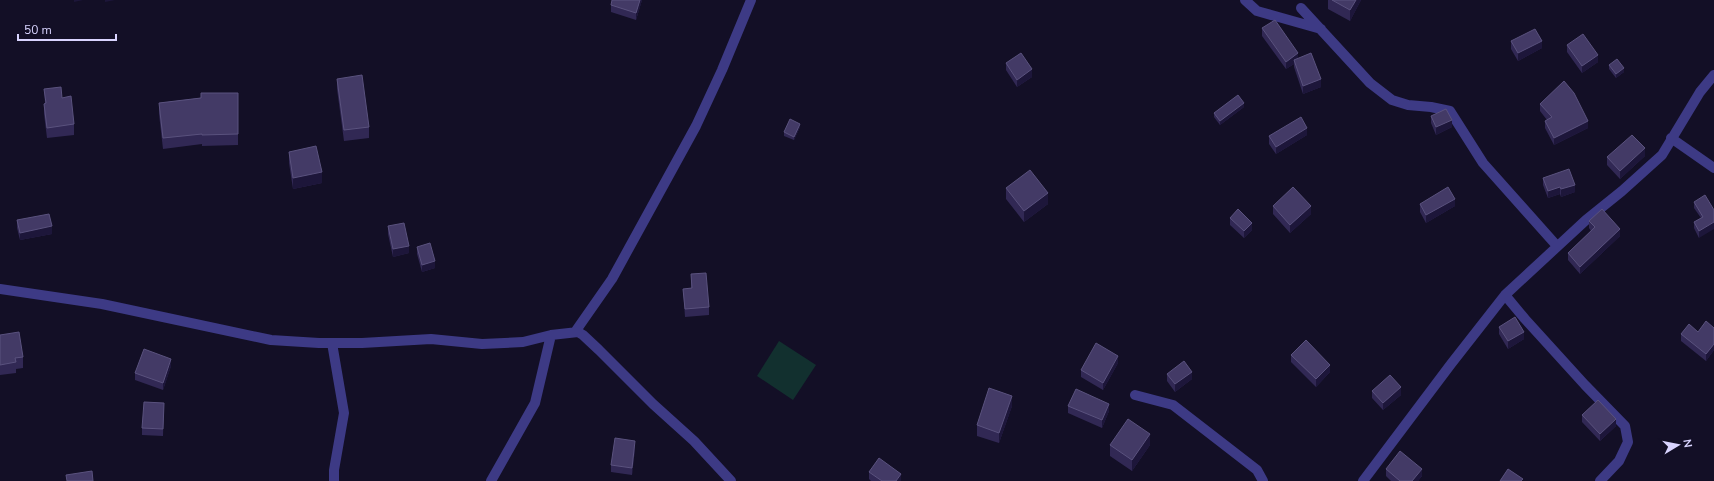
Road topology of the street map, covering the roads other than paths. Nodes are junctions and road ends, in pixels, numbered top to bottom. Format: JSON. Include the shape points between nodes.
{"nodes":[{"id":1,"x":751,"y":0,"type":"edge"},
{"id":2,"x":1245,"y":0,"type":"edge"},
{"id":3,"x":1301,"y":8,"type":"dead end"},
{"id":4,"x":1321,"y":29,"type":"junction"},
{"id":5,"x":1714,"y":75,"type":"edge"},
{"id":6,"x":1671,"y":138,"type":"junction"},
{"id":7,"x":1714,"y":168,"type":"edge"},
{"id":8,"x":1557,"y":246,"type":"junction"},
{"id":9,"x":0,"y":289,"type":"edge"},
{"id":10,"x":1505,"y":295,"type":"junction"},
{"id":11,"x":575,"y":332,"type":"junction"},
{"id":12,"x":551,"y":335,"type":"junction"},
{"id":13,"x":332,"y":343,"type":"junction"},
{"id":14,"x":1135,"y":395,"type":"dead end"},
{"id":15,"x":334,"y":481,"type":"edge"},
{"id":16,"x":491,"y":481,"type":"edge"},
{"id":17,"x":731,"y":481,"type":"edge"},
{"id":18,"x":1264,"y":481,"type":"edge"},
{"id":19,"x":1364,"y":481,"type":"edge"},
{"id":20,"x":1600,"y":481,"type":"edge"}],
"edges":[{"from":1,"to":11,"type":"street","via":[[696,126],[612,279]]},
{"from":2,"to":4,"type":"street","via":[[1257,11]]},
{"from":3,"to":4,"type":"street"},
{"from":4,"to":8,"type":"street","via":[[1370,82],[1392,100],[1450,111],[1483,163]]},
{"from":5,"to":6,"type":"street"},
{"from":6,"to":7,"type":"street"},
{"from":6,"to":8,"type":"street","via":[[1662,155]]},
{"from":8,"to":10,"type":"street"},
{"from":9,"to":13,"type":"street","via":[[102,304],[271,340]]},
{"from":10,"to":19,"type":"street"},
{"from":10,"to":20,"type":"street","via":[[1570,369],[1625,426],[1628,442],[1619,461]]},
{"from":11,"to":12,"type":"street"},
{"from":11,"to":17,"type":"street","via":[[583,335],[600,350],[694,441]]},
{"from":12,"to":13,"type":"street","via":[[523,342],[482,344],[431,339]]},
{"from":12,"to":16,"type":"street","via":[[535,403]]},
{"from":13,"to":15,"type":"street","via":[[344,413]]},
{"from":14,"to":18,"type":"street","via":[[1173,405],[1258,470]]}]}
